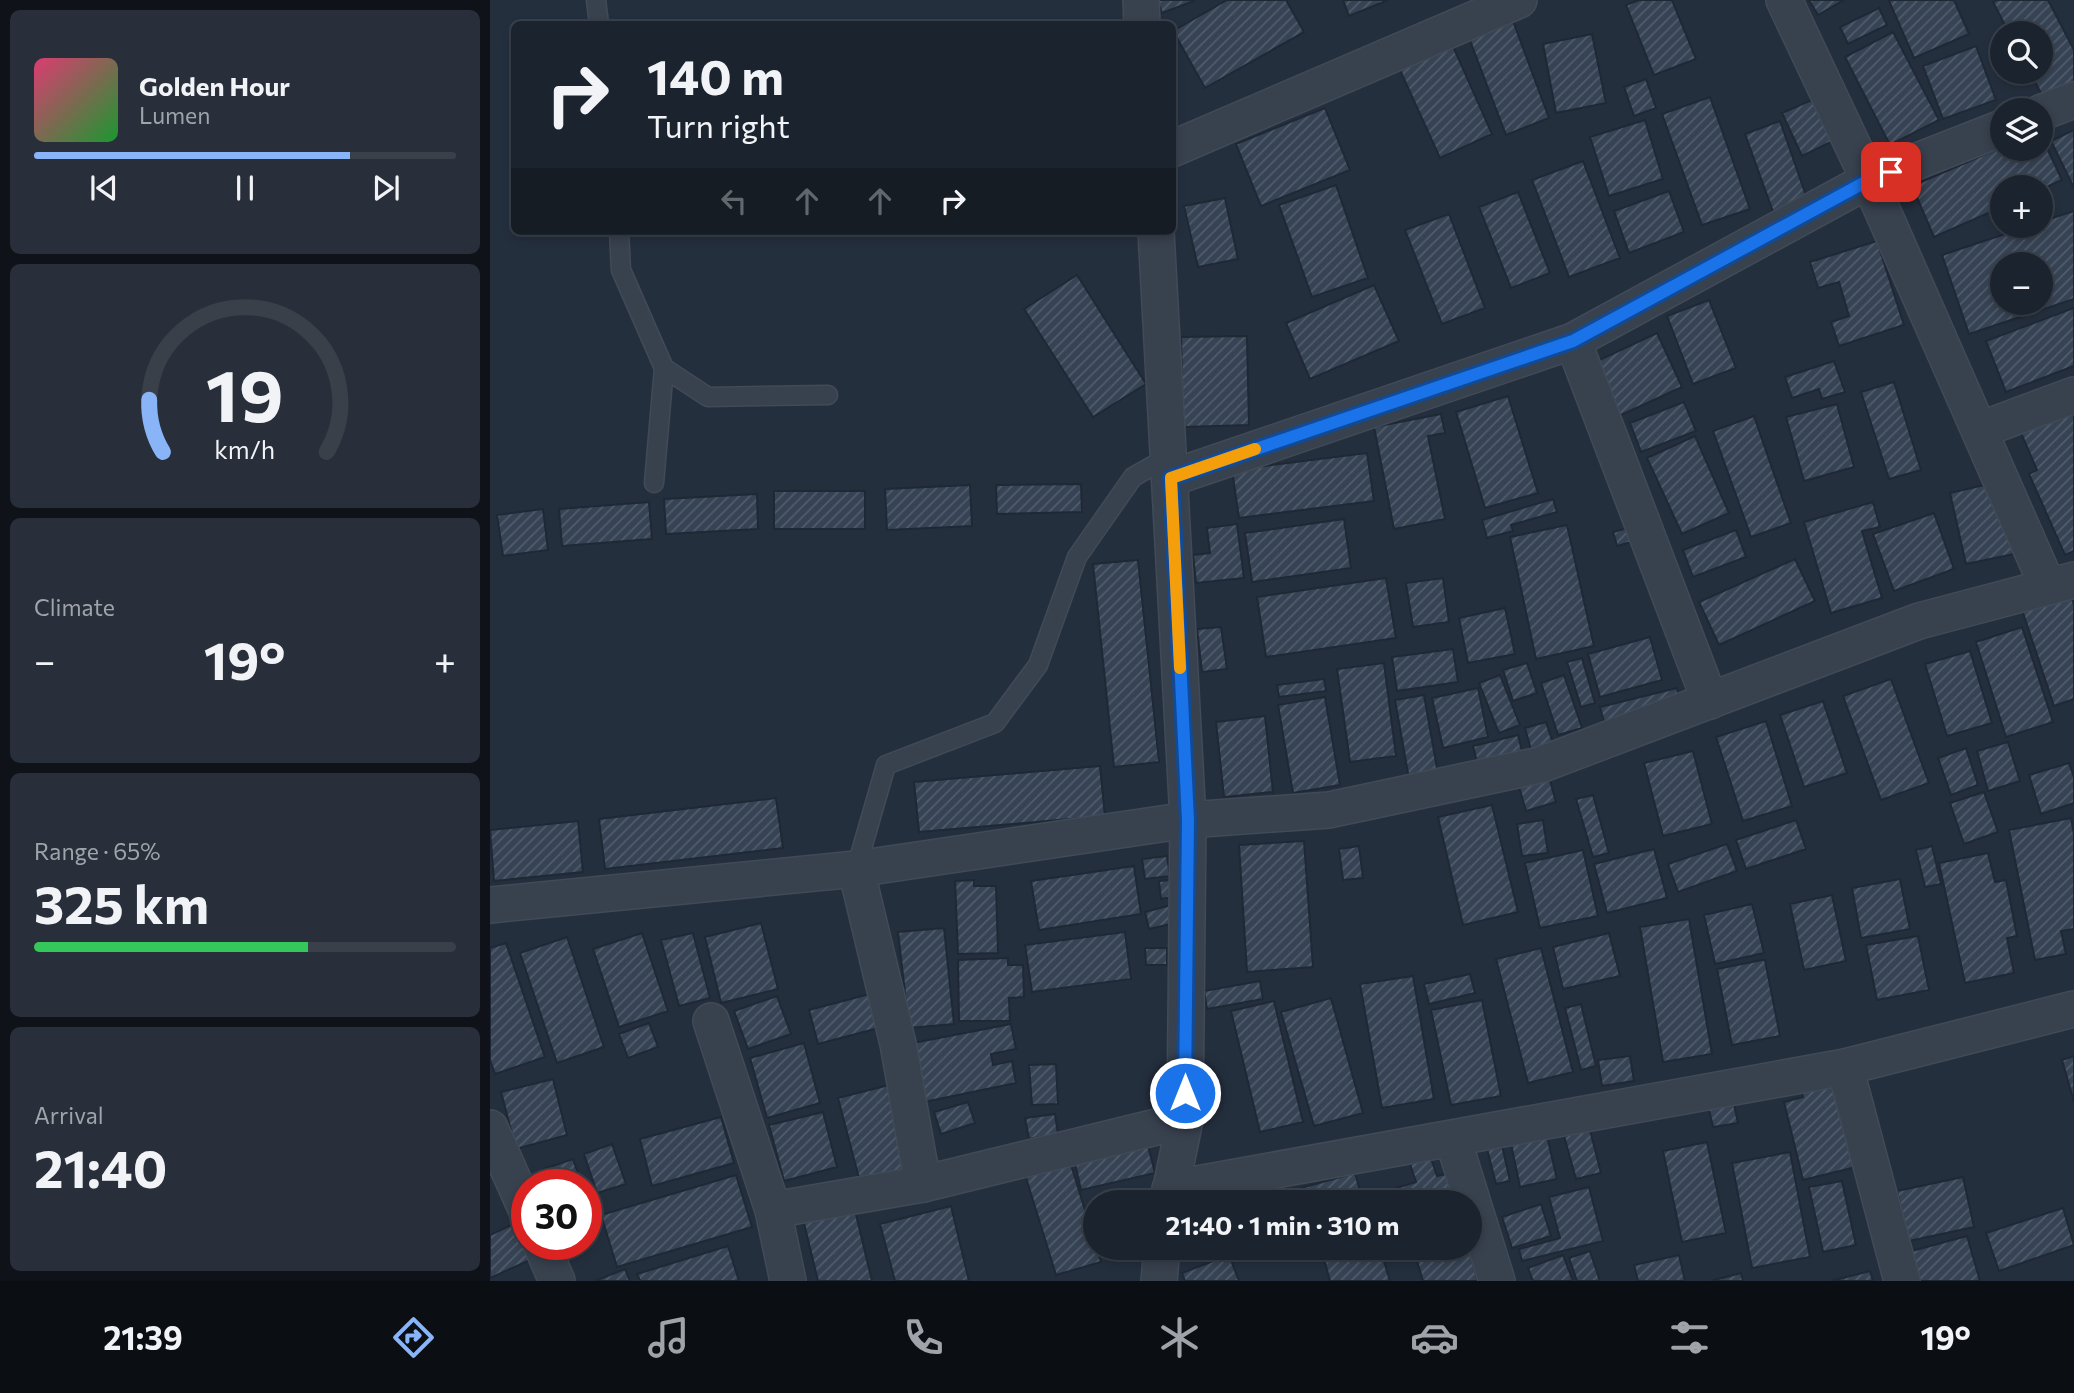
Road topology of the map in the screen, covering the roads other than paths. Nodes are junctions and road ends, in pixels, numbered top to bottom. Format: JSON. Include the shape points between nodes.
{"nodes":[{"id":1,"x":596,"y":0,"type":"edge"},
{"id":2,"x":1141,"y":0,"type":"edge"},
{"id":3,"x":1519,"y":0,"type":"edge"},
{"id":4,"x":1784,"y":0,"type":"edge"},
{"id":5,"x":598,"y":21,"type":"edge"},
{"id":6,"x":1142,"y":21,"type":"edge"},
{"id":7,"x":2074,"y":100,"type":"edge"},
{"id":8,"x":2053,"y":108,"type":"edge"},
{"id":9,"x":1990,"y":133,"type":"edge"},
{"id":10,"x":1176,"y":147,"type":"edge"},
{"id":11,"x":1869,"y":180,"type":"junction"},
{"id":12,"x":619,"y":235,"type":"edge"},
{"id":13,"x":1156,"y":235,"type":"edge"},
{"id":14,"x":1573,"y":341,"type":"junction"},
{"id":15,"x":664,"y":368,"type":"junction"},
{"id":16,"x":828,"y":395,"type":"dead end"},
{"id":17,"x":2074,"y":395,"type":"edge"},
{"id":18,"x":1980,"y":430,"type":"junction"},
{"id":19,"x":1170,"y":467,"type":"junction"},
{"id":20,"x":654,"y":483,"type":"dead end"},
{"id":21,"x":2061,"y":584,"type":"edge"},
{"id":22,"x":1710,"y":701,"type":"junction"},
{"id":23,"x":1188,"y":820,"type":"junction"},
{"id":24,"x":856,"y":869,"type":"junction"},
{"id":25,"x":490,"y":905,"type":"edge"},
{"id":26,"x":2074,"y":1009,"type":"edge"},
{"id":27,"x":711,"y":1021,"type":"dead end"},
{"id":28,"x":1845,"y":1067,"type":"junction"},
{"id":29,"x":1185,"y":1120,"type":"junction"},
{"id":30,"x":490,"y":1128,"type":"edge"},
{"id":31,"x":1453,"y":1139,"type":"junction"},
{"id":32,"x":923,"y":1184,"type":"junction"},
{"id":33,"x":1170,"y":1190,"type":"edge"},
{"id":34,"x":1199,"y":1190,"type":"edge"},
{"id":35,"x":510,"y":1196,"type":"edge"},
{"id":36,"x":772,"y":1210,"type":"junction"},
{"id":37,"x":548,"y":1260,"type":"edge"},
{"id":38,"x":557,"y":1281,"type":"edge"},
{"id":39,"x":788,"y":1281,"type":"edge"},
{"id":40,"x":1497,"y":1281,"type":"edge"},
{"id":41,"x":1902,"y":1281,"type":"edge"}],
"edges":[{"from":1,"to":5,"type":"lane"},
{"from":2,"to":6,"type":"street"},
{"from":3,"to":10,"type":"street"},
{"from":4,"to":11,"type":"street"},
{"from":7,"to":8,"type":"street"},
{"from":9,"to":11,"type":"street"},
{"from":11,"to":14,"type":"street"},
{"from":11,"to":18,"type":"street"},
{"from":12,"to":15,"type":"lane","via":[[621,270]]},
{"from":13,"to":19,"type":"street"},
{"from":14,"to":19,"type":"street"},
{"from":14,"to":22,"type":"street"},
{"from":15,"to":16,"type":"lane","via":[[708,397]]},
{"from":15,"to":20,"type":"lane"},
{"from":17,"to":18,"type":"street"},
{"from":18,"to":21,"type":"street"},
{"from":19,"to":23,"type":"street"},
{"from":19,"to":24,"type":"lane","via":[[1133,477],[1077,557],[1038,665],[995,723],[886,765]]},
{"from":21,"to":22,"type":"street","via":[[1919,621]]},
{"from":22,"to":23,"type":"street","via":[[1540,765],[1329,810]]},
{"from":23,"to":24,"type":"street"},
{"from":23,"to":29,"type":"street"},
{"from":24,"to":25,"type":"street"},
{"from":24,"to":32,"type":"street","via":[[898,1044]]},
{"from":26,"to":28,"type":"street"},
{"from":27,"to":36,"type":"street"},
{"from":28,"to":31,"type":"street"},
{"from":28,"to":41,"type":"street"},
{"from":29,"to":32,"type":"street"},
{"from":29,"to":33,"type":"street"},
{"from":30,"to":35,"type":"street"},
{"from":31,"to":34,"type":"street"},
{"from":31,"to":40,"type":"street"},
{"from":32,"to":36,"type":"street"},
{"from":36,"to":39,"type":"street"},
{"from":37,"to":38,"type":"street"}]}
